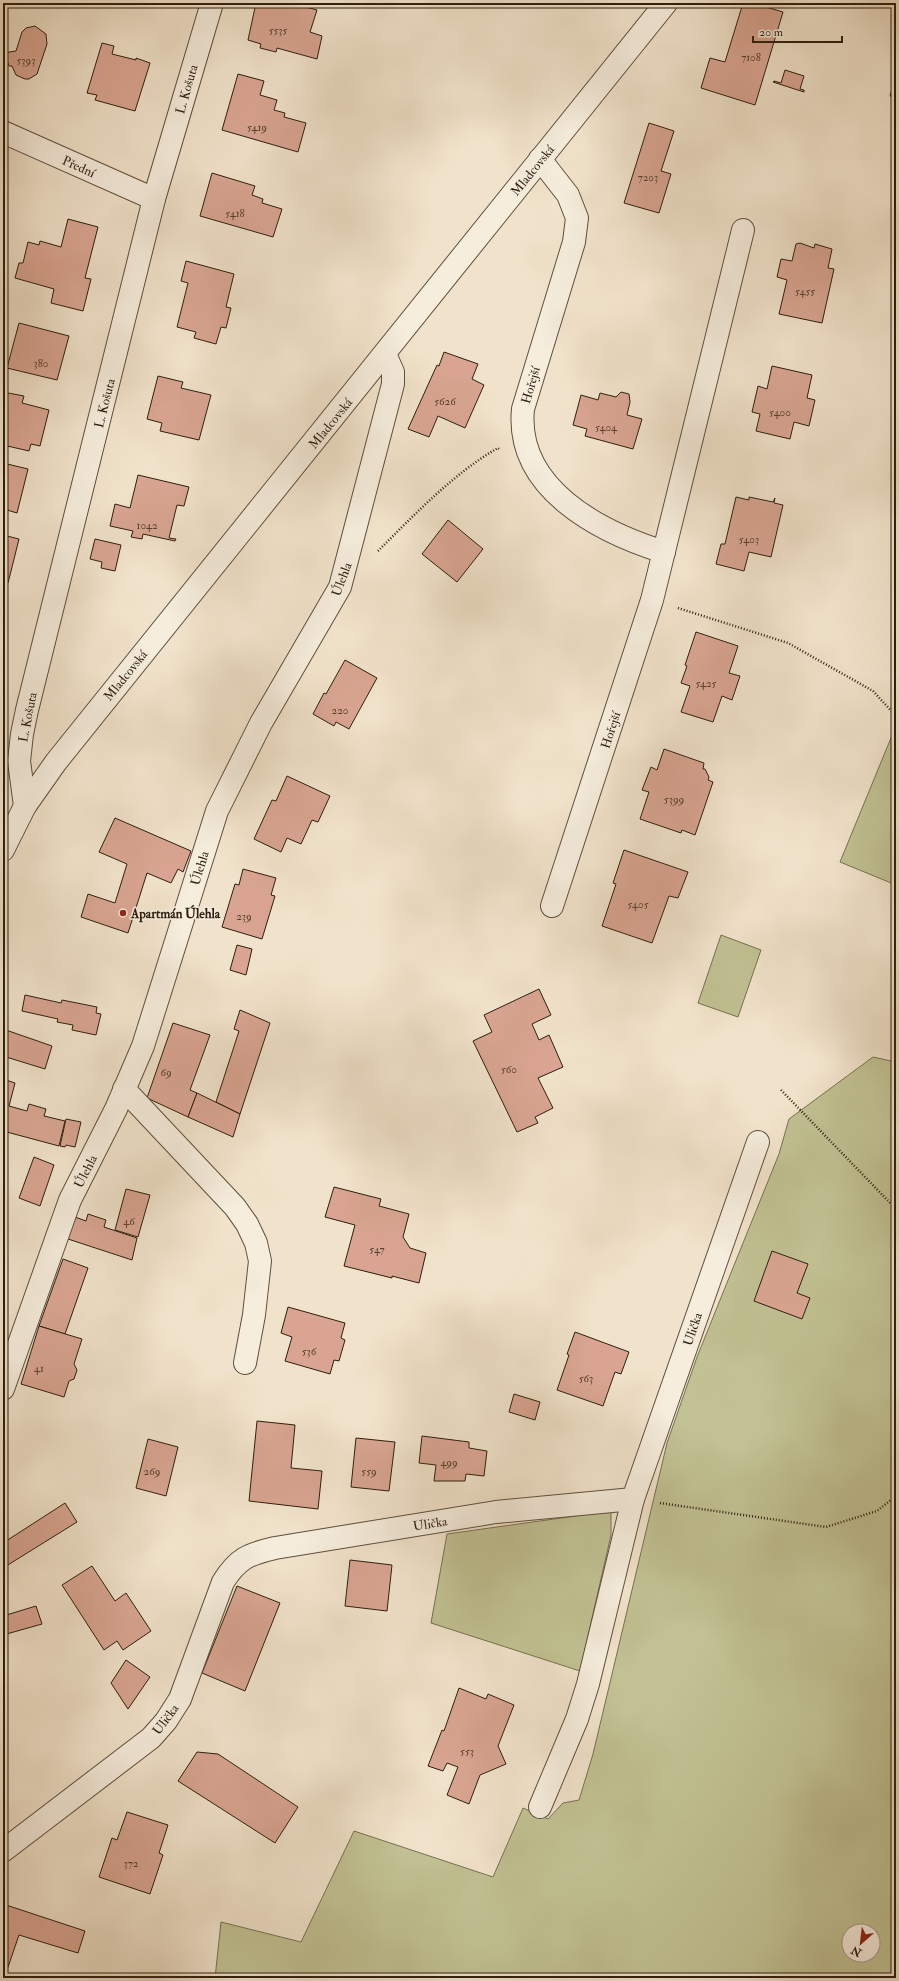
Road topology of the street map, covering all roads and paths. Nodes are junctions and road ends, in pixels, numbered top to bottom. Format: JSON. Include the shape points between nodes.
{"nodes":[{"id":1,"x":212,"y":3,"type":"edge"},
{"id":2,"x":666,"y":3,"type":"edge"},
{"id":3,"x":3,"y":132,"type":"edge"},
{"id":4,"x":540,"y":159,"type":"junction"},
{"id":5,"x":154,"y":200,"type":"junction"},
{"id":6,"x":743,"y":230,"type":"dead end"},
{"id":7,"x":385,"y":354,"type":"junction"},
{"id":8,"x":504,"y":452,"type":"dead end"},
{"id":9,"x":664,"y":552,"type":"junction"},
{"id":10,"x":373,"y":555,"type":"dead end"},
{"id":11,"x":677,"y":607,"type":"dead end"},
{"id":12,"x":896,"y":716,"type":"edge"},
{"id":13,"x":25,"y":806,"type":"junction"},
{"id":14,"x":3,"y":850,"type":"edge"},
{"id":15,"x":552,"y":906,"type":"dead end"},
{"id":16,"x":124,"y":1089,"type":"junction"},
{"id":17,"x":781,"y":1090,"type":"dead end"},
{"id":18,"x":758,"y":1142,"type":"dead end"},
{"id":19,"x":896,"y":1209,"type":"edge"},
{"id":20,"x":245,"y":1363,"type":"dead end"},
{"id":21,"x":3,"y":1389,"type":"edge"},
{"id":22,"x":896,"y":1496,"type":"edge"},
{"id":23,"x":633,"y":1499,"type":"junction"},
{"id":24,"x":540,"y":1807,"type":"dead end"},
{"id":25,"x":3,"y":1852,"type":"edge"}],
"edges":[{"from":1,"to":5,"type":"street","name":"L. Košuta"},
{"from":2,"to":4,"type":"street","name":"Mladcovská"},
{"from":3,"to":5,"type":"street","name":"Přední"},
{"from":4,"to":7,"type":"street","name":"Mladcovská"},
{"from":4,"to":9,"type":"street","name":"Hořejší","via":[[568,195],[578,218],[574,242],[523,410],[521,424],[530,460],[554,493],[570,506],[637,544]]},
{"from":5,"to":13,"type":"street","name":"L. Košuta","via":[[22,734],[19,761]]},
{"from":6,"to":9,"type":"street","name":"Hořejší"},
{"from":7,"to":13,"type":"street","name":"Mladcovská","via":[[126,674],[56,762]]},
{"from":7,"to":16,"type":"street","name":"Úlehla","via":[[393,372],[392,390],[340,587],[261,723],[217,811],[143,1046]]},
{"from":8,"to":10,"type":"path","via":[[498,448],[481,458],[424,506]]},
{"from":9,"to":15,"type":"street","name":"Hořejší","via":[[643,629]]},
{"from":11,"to":12,"type":"path","via":[[788,643],[873,691]]},
{"from":13,"to":14,"type":"street","name":"Mladcovská"},
{"from":16,"to":20,"type":"street","via":[[235,1207],[256,1243],[260,1261]]},
{"from":16,"to":21,"type":"street","name":"Úlehla","via":[[70,1200]]},
{"from":17,"to":19,"type":"path"},
{"from":18,"to":23,"type":"street","name":"Ulička"},
{"from":22,"to":23,"type":"path","via":[[877,1510],[826,1527]]},
{"from":23,"to":24,"type":"street","via":[[588,1684],[577,1719]]},
{"from":23,"to":25,"type":"street","name":"Ulička","via":[[496,1512],[281,1547],[239,1561],[223,1582],[180,1699],[166,1722],[151,1738]]}]}
